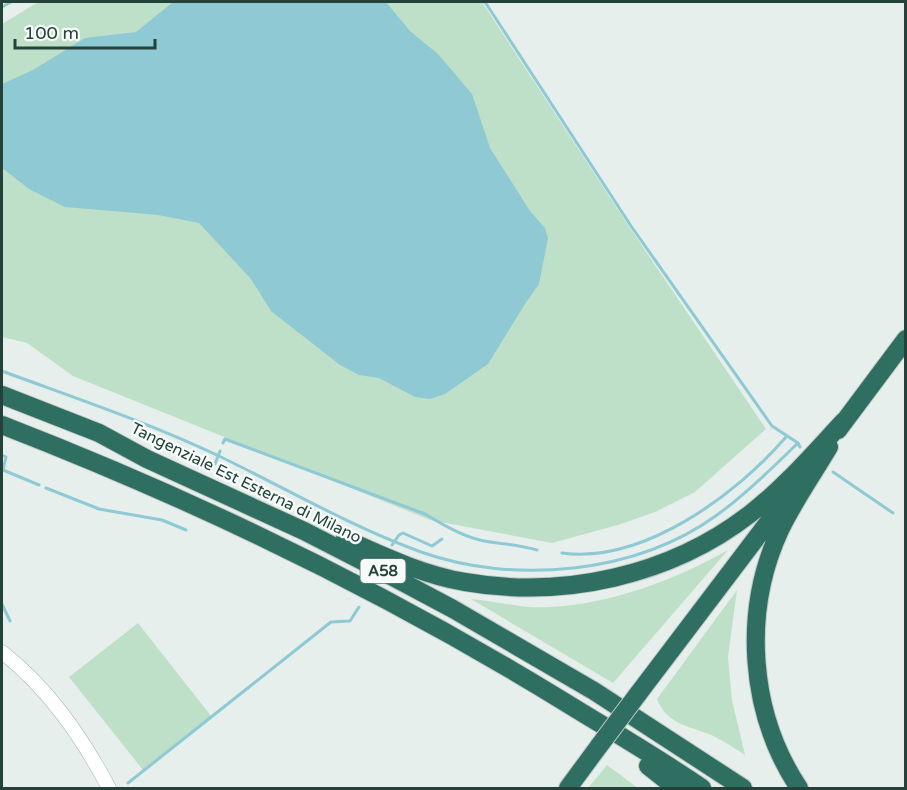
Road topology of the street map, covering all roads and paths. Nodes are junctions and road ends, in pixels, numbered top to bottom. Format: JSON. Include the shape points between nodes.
{"nodes":[{"id":1,"x":906,"y":339,"type":"edge"},
{"id":2,"x":2,"y":395,"type":"edge"},
{"id":3,"x":844,"y":422,"type":"junction"},
{"id":4,"x":2,"y":425,"type":"edge"},
{"id":5,"x":202,"y":482,"type":"junction"},
{"id":6,"x":2,"y":652,"type":"edge"},
{"id":7,"x":510,"y":668,"type":"junction"},
{"id":8,"x":109,"y":789,"type":"edge"},
{"id":9,"x":568,"y":789,"type":"edge"},
{"id":10,"x":676,"y":789,"type":"edge"},
{"id":11,"x":702,"y":789,"type":"edge"},
{"id":12,"x":743,"y":789,"type":"edge"},
{"id":13,"x":799,"y":789,"type":"edge"}],
"edges":[{"from":1,"to":3,"type":"highway","number":"A58"},
{"from":2,"to":5,"type":"highway","name":"Tangenziale Est Esterna di Milano","number":"A58","via":[[99,433]]},
{"from":3,"to":5,"type":"highway","number":"A58","via":[[765,502],[707,542],[647,569],[590,584],[558,587],[497,586],[437,575],[372,551],[238,488]]},
{"from":3,"to":9,"type":"highway","number":"A58","bridge":true},
{"from":3,"to":13,"type":"highway","number":"A58","via":[[781,528],[759,597],[756,650],[761,697],[774,741]]},
{"from":4,"to":7,"type":"highway","number":"A58","via":[[263,536],[386,598]]},
{"from":5,"to":12,"type":"highway","name":"Tangenziale Est Esterna di Milano","number":"A58","via":[[453,609],[611,702]]},
{"from":6,"to":8,"type":"street","via":[[50,696],[90,753]]},
{"from":7,"to":10,"type":"highway","number":"A58"},
{"from":7,"to":11,"type":"highway","number":"A58"}]}
